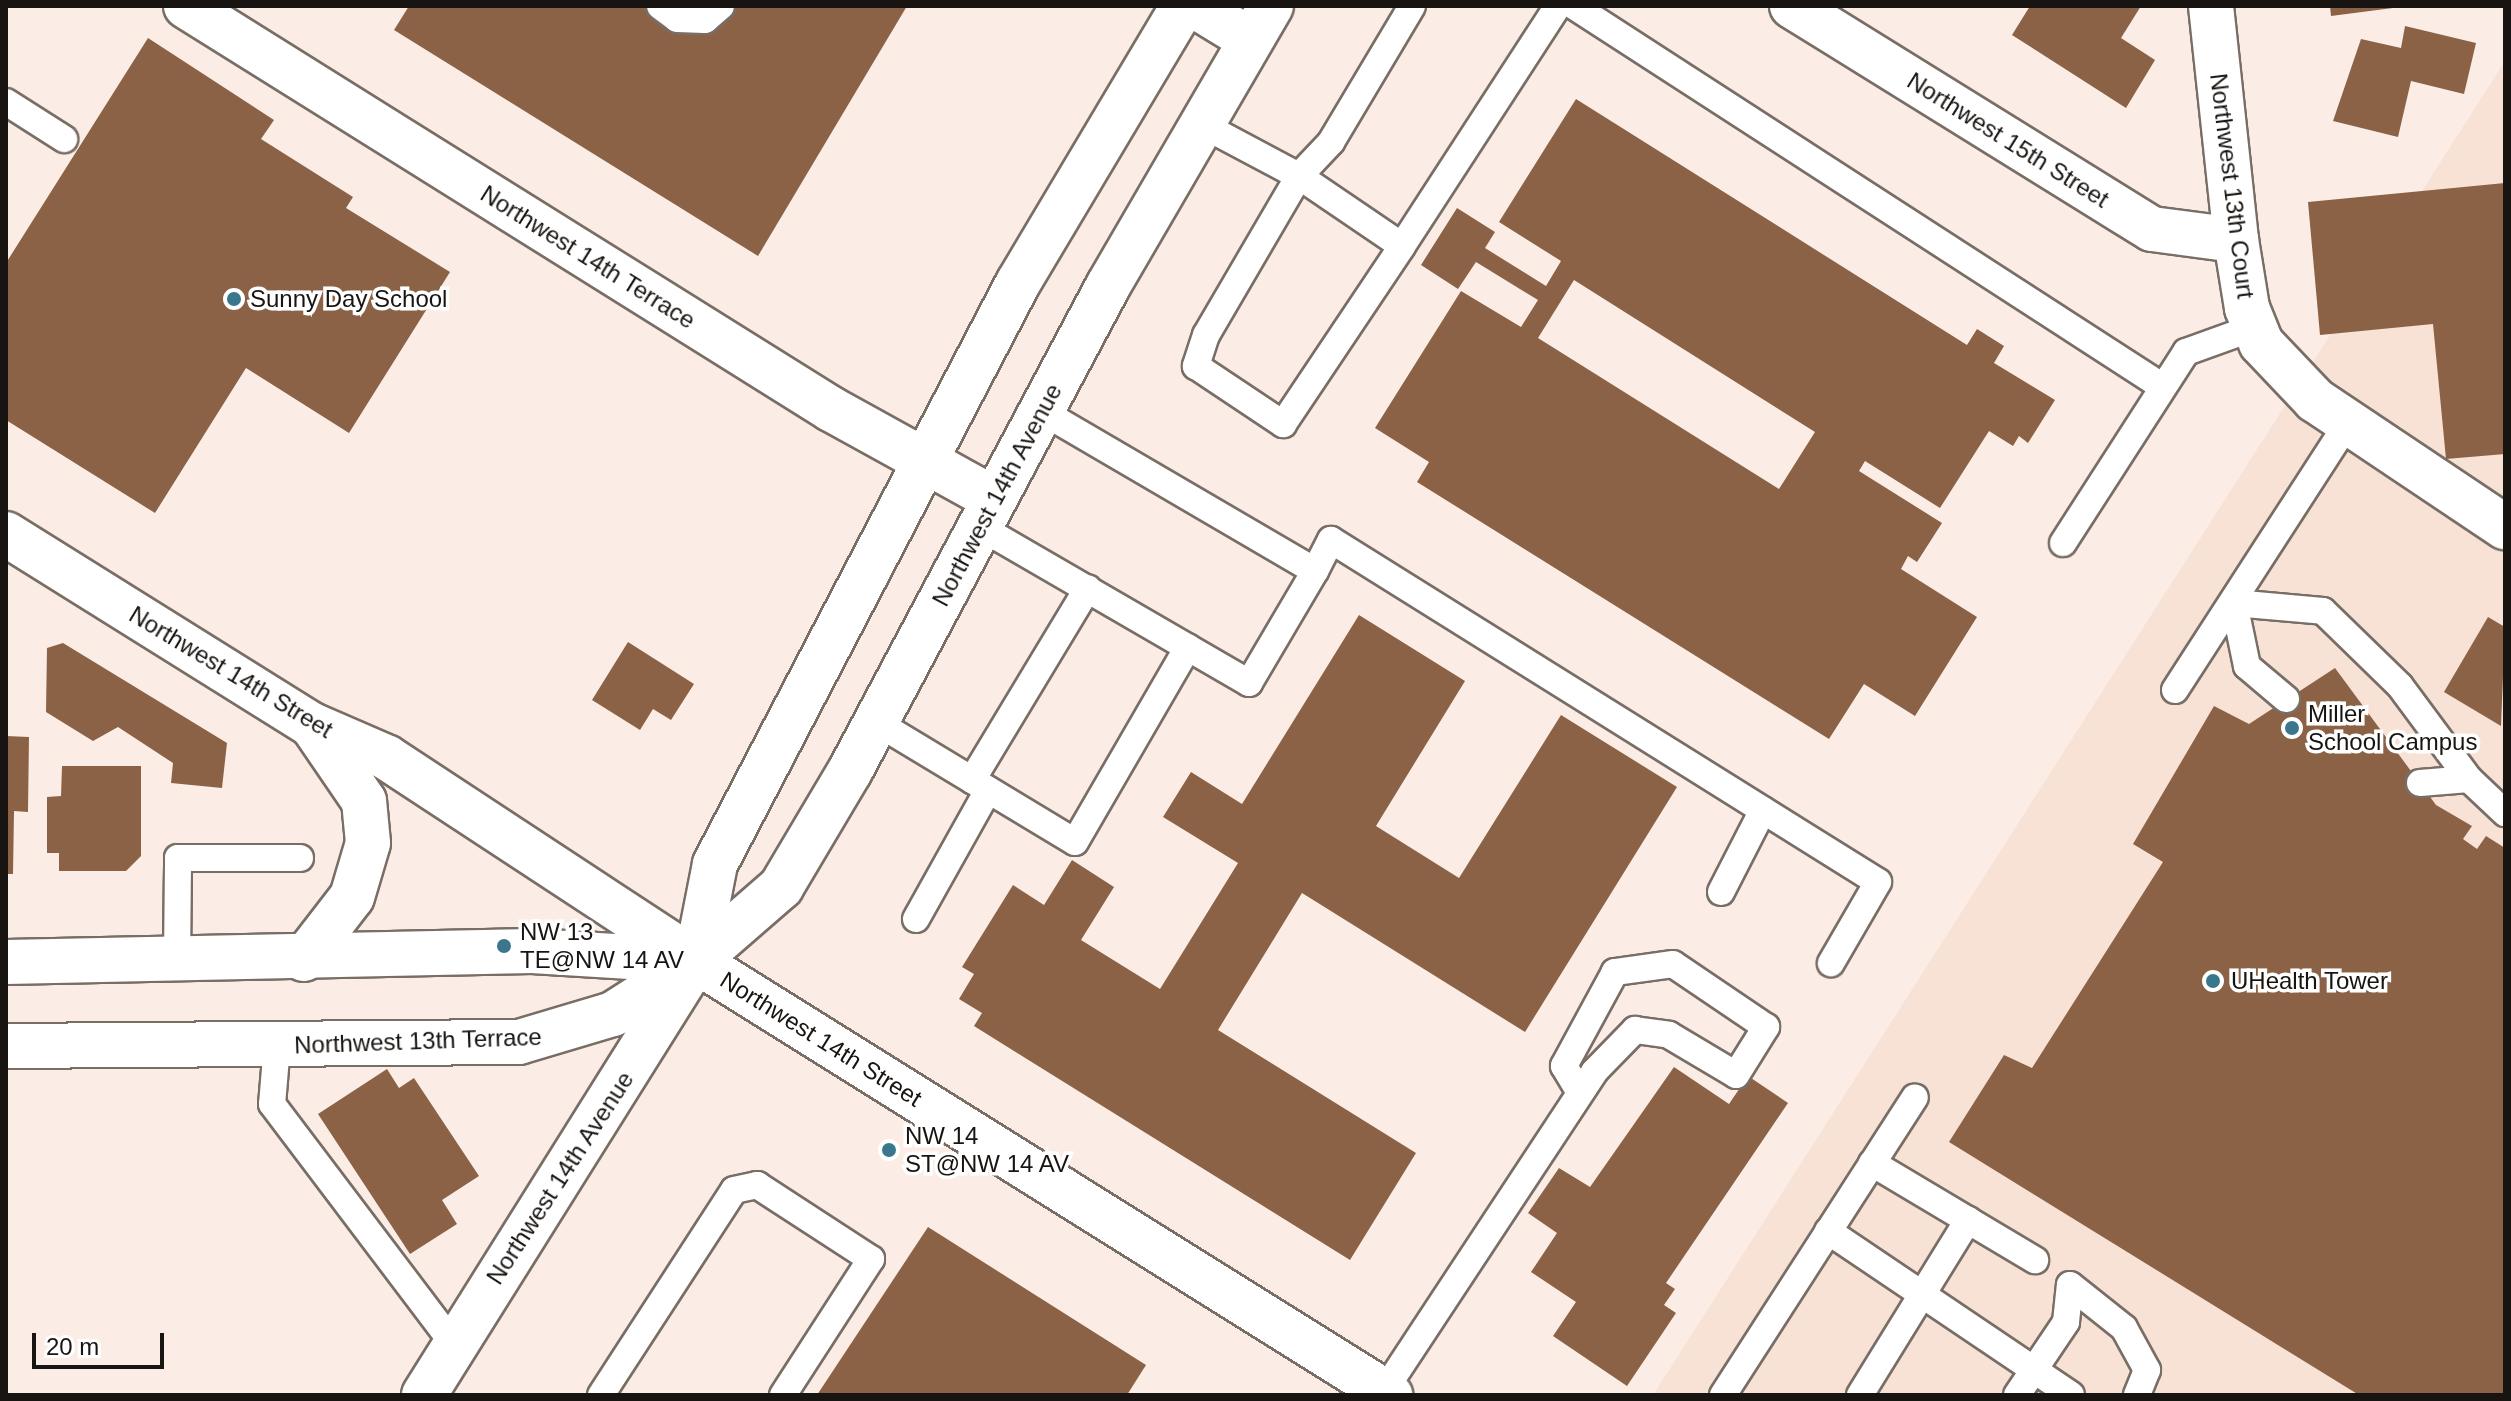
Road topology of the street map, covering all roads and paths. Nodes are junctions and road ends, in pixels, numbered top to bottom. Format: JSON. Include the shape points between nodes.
{"nodes":[{"id":1,"x":186,"y":6,"type":"edge"},
{"id":2,"x":660,"y":6,"type":"edge"},
{"id":3,"x":721,"y":6,"type":"edge"},
{"id":4,"x":1183,"y":6,"type":"edge"},
{"id":5,"x":1195,"y":6,"type":"edge"},
{"id":6,"x":1412,"y":6,"type":"edge"},
{"id":7,"x":1558,"y":6,"type":"edge"},
{"id":8,"x":1574,"y":6,"type":"edge"},
{"id":9,"x":1792,"y":6,"type":"edge"},
{"id":10,"x":2211,"y":6,"type":"edge"},
{"id":11,"x":1260,"y":23,"type":"edge"},
{"id":12,"x":6,"y":102,"type":"edge"},
{"id":13,"x":1201,"y":124,"type":"junction"},
{"id":14,"x":64,"y":139,"type":"dead end"},
{"id":15,"x":1299,"y":176,"type":"junction"},
{"id":16,"x":2236,"y":240,"type":"junction"},
{"id":17,"x":1402,"y":246,"type":"junction"},
{"id":18,"x":2255,"y":327,"type":"junction"},
{"id":19,"x":2163,"y":387,"type":"junction"},
{"id":20,"x":1041,"y":411,"type":"junction"},
{"id":21,"x":2348,"y":423,"type":"junction"},
{"id":22,"x":927,"y":462,"type":"junction"},
{"id":23,"x":987,"y":513,"type":"junction"},
{"id":24,"x":2505,"y":527,"type":"edge"},
{"id":25,"x":6,"y":534,"type":"edge"},
{"id":26,"x":2063,"y":543,"type":"dead end"},
{"id":27,"x":1315,"y":571,"type":"junction"},
{"id":28,"x":1088,"y":588,"type":"junction"},
{"id":29,"x":2234,"y":603,"type":"junction"},
{"id":30,"x":1188,"y":647,"type":"junction"},
{"id":31,"x":2175,"y":690,"type":"dead end"},
{"id":32,"x":2286,"y":699,"type":"dead end"},
{"id":33,"x":876,"y":722,"type":"junction"},
{"id":34,"x":312,"y":725,"type":"junction"},
{"id":35,"x":2469,"y":779,"type":"junction"},
{"id":36,"x":2420,"y":783,"type":"dead end"},
{"id":37,"x":980,"y":785,"type":"junction"},
{"id":38,"x":1763,"y":810,"type":"junction"},
{"id":39,"x":2505,"y":813,"type":"edge"},
{"id":40,"x":300,"y":858,"type":"dead end"},
{"id":41,"x":1721,"y":892,"type":"dead end"},
{"id":42,"x":916,"y":919,"type":"dead end"},
{"id":43,"x":304,"y":959,"type":"junction"},
{"id":44,"x":177,"y":960,"type":"junction"},
{"id":45,"x":696,"y":961,"type":"junction"},
{"id":46,"x":6,"y":962,"type":"edge"},
{"id":47,"x":1831,"y":963,"type":"dead end"},
{"id":48,"x":277,"y":1045,"type":"junction"},
{"id":49,"x":6,"y":1046,"type":"edge"},
{"id":50,"x":1580,"y":1093,"type":"junction"},
{"id":51,"x":1915,"y":1097,"type":"dead end"},
{"id":52,"x":1872,"y":1163,"type":"junction"},
{"id":53,"x":1968,"y":1220,"type":"junction"},
{"id":54,"x":1828,"y":1231,"type":"junction"},
{"id":55,"x":2035,"y":1260,"type":"dead end"},
{"id":56,"x":1924,"y":1292,"type":"junction"},
{"id":57,"x":453,"y":1343,"type":"junction"},
{"id":58,"x":2036,"y":1365,"type":"junction"},
{"id":59,"x":1387,"y":1393,"type":"edge"},
{"id":60,"x":424,"y":1395,"type":"edge"},
{"id":61,"x":601,"y":1395,"type":"edge"},
{"id":62,"x":783,"y":1395,"type":"edge"},
{"id":63,"x":1723,"y":1395,"type":"edge"},
{"id":64,"x":1860,"y":1395,"type":"edge"},
{"id":65,"x":2017,"y":1395,"type":"edge"},
{"id":66,"x":2071,"y":1395,"type":"edge"},
{"id":67,"x":2137,"y":1395,"type":"edge"}],
"edges":[{"from":1,"to":22,"type":"street","name":"Northwest 14th Terrace","via":[[831,409]]},
{"from":2,"to":3,"type":"lane","via":[[677,19],[705,20]]},
{"from":4,"to":22,"type":"street","name":"Northwest 14th Avenue","via":[[1038,247]]},
{"from":5,"to":11,"type":"street"},
{"from":6,"to":15,"type":"lane","via":[[1331,142]]},
{"from":7,"to":17,"type":"lane"},
{"from":8,"to":19,"type":"lane"},
{"from":9,"to":16,"type":"street","name":"Northwest 15th Street","via":[[2152,229]]},
{"from":10,"to":16,"type":"street","name":"Northwest 13th Court"},
{"from":11,"to":13,"type":"street","name":"Northwest 14th Avenue"},
{"from":12,"to":14,"type":"lane"},
{"from":13,"to":15,"type":"lane"},
{"from":13,"to":20,"type":"street","name":"Northwest 14th Avenue"},
{"from":15,"to":17,"type":"lane"},
{"from":15,"to":17,"type":"lane","via":[[1195,358],[1200,373],[1274,424],[1283,424]]},
{"from":16,"to":18,"type":"street","name":"Northwest 13th Court"},
{"from":18,"to":19,"type":"lane","via":[[2186,352]]},
{"from":18,"to":21,"type":"street","name":"Northwest 13th Court","via":[[2281,371]]},
{"from":19,"to":26,"type":"lane"},
{"from":20,"to":23,"type":"street","name":"Northwest 14th Avenue"},
{"from":20,"to":27,"type":"lane"},
{"from":21,"to":24,"type":"street","name":"Northwest 13th Court"},
{"from":21,"to":29,"type":"lane"},
{"from":22,"to":23,"type":"street","name":"Northwest 14th Terrace"},
{"from":22,"to":45,"type":"street","name":"Northwest 14th Avenue","via":[[715,864]]},
{"from":23,"to":28,"type":"lane"},
{"from":23,"to":33,"type":"street","name":"Northwest 14th Avenue"},
{"from":25,"to":34,"type":"street","name":"Northwest 14th Street"},
{"from":27,"to":30,"type":"lane","via":[[1249,683]]},
{"from":27,"to":38,"type":"lane","via":[[1331,540]]},
{"from":28,"to":30,"type":"lane"},
{"from":28,"to":37,"type":"lane"},
{"from":29,"to":31,"type":"lane"},
{"from":29,"to":32,"type":"lane","via":[[2247,666]]},
{"from":29,"to":35,"type":"lane","via":[[2323,611],[2400,686]]},
{"from":30,"to":37,"type":"lane","via":[[1075,842]]},
{"from":33,"to":37,"type":"lane"},
{"from":33,"to":45,"type":"street","name":"Northwest 14th Avenue","via":[[781,887]]},
{"from":34,"to":43,"type":"street","via":[[364,801],[368,843],[352,897]]},
{"from":34,"to":45,"type":"street","name":"Northwest 14th Street","via":[[386,757]]},
{"from":35,"to":36,"type":"lane"},
{"from":35,"to":39,"type":"lane"},
{"from":37,"to":42,"type":"lane"},
{"from":38,"to":41,"type":"lane"},
{"from":38,"to":47,"type":"lane","via":[[1878,882]]},
{"from":40,"to":44,"type":"lane","via":[[178,858]]},
{"from":43,"to":44,"type":"street"},
{"from":43,"to":45,"type":"street","via":[[532,951]]},
{"from":44,"to":46,"type":"street"},
{"from":45,"to":48,"type":"street","name":"Northwest 13th Terrace","via":[[613,1014],[547,1039]]},
{"from":45,"to":57,"type":"street","name":"Northwest 14th Avenue"},
{"from":45,"to":59,"type":"street","name":"Northwest 14th Street"},
{"from":48,"to":49,"type":"street","name":"Northwest 13th Terrace"},
{"from":48,"to":57,"type":"lane","via":[[272,1104]]},
{"from":50,"to":50,"type":"lane","via":[[1635,1030],[1669,1035],[1736,1075],[1766,1027],[1673,964],[1615,972],[1564,1066]]},
{"from":50,"to":59,"type":"lane"},
{"from":51,"to":52,"type":"lane"},
{"from":52,"to":53,"type":"lane"},
{"from":52,"to":54,"type":"lane"},
{"from":53,"to":55,"type":"lane"},
{"from":53,"to":56,"type":"lane"},
{"from":54,"to":56,"type":"lane"},
{"from":54,"to":63,"type":"lane"},
{"from":56,"to":58,"type":"lane"},
{"from":56,"to":64,"type":"lane"},
{"from":57,"to":60,"type":"street","name":"Northwest 14th Avenue"},
{"from":58,"to":65,"type":"lane"},
{"from":58,"to":66,"type":"lane"},
{"from":58,"to":67,"type":"lane","via":[[2066,1322],[2070,1285],[2124,1328],[2147,1370]]},
{"from":61,"to":62,"type":"lane","via":[[734,1190],[757,1185],[871,1259]]}]}
